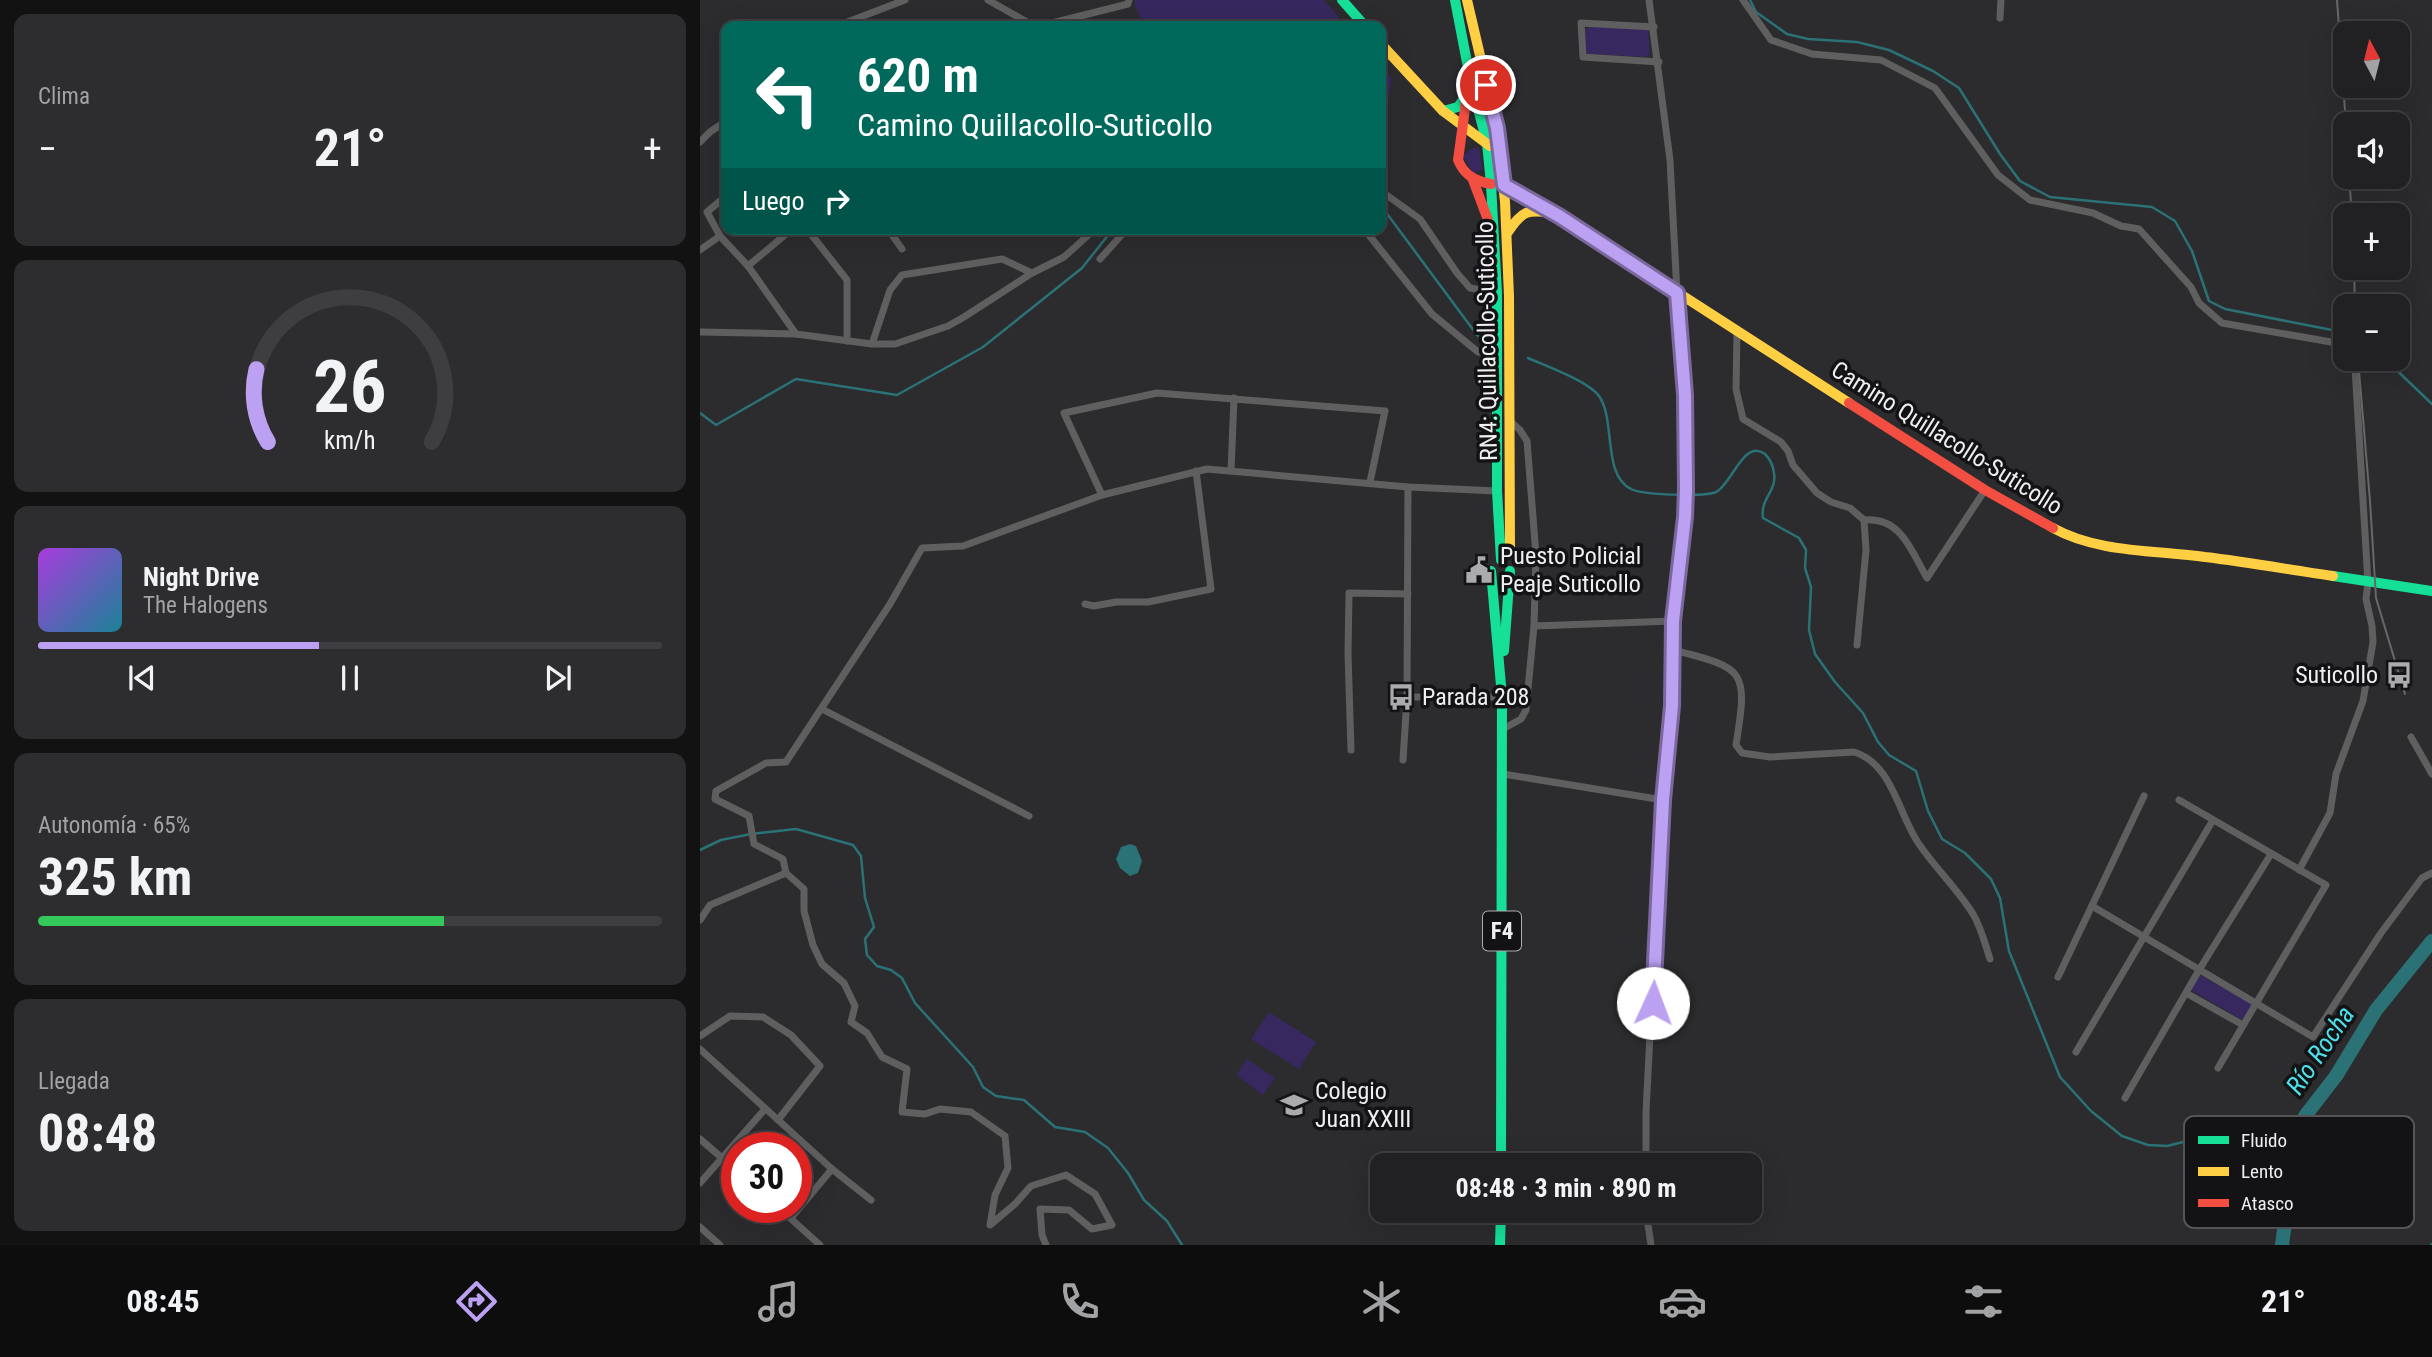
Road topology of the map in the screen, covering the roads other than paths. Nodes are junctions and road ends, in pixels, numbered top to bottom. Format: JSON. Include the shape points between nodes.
{"nodes":[{"id":1,"x":905,"y":0,"type":"edge"},
{"id":2,"x":988,"y":0,"type":"edge"},
{"id":3,"x":1129,"y":0,"type":"edge"},
{"id":4,"x":1342,"y":0,"type":"edge"},
{"id":5,"x":1455,"y":0,"type":"edge"},
{"id":6,"x":1467,"y":0,"type":"edge"},
{"id":7,"x":1649,"y":0,"type":"edge"},
{"id":8,"x":1743,"y":0,"type":"edge"},
{"id":9,"x":2001,"y":0,"type":"edge"},
{"id":10,"x":2000,"y":18,"type":"dead end"},
{"id":11,"x":850,"y":21,"type":"edge"},
{"id":12,"x":1025,"y":21,"type":"edge"},
{"id":13,"x":1062,"y":21,"type":"edge"},
{"id":14,"x":1361,"y":21,"type":"edge"},
{"id":15,"x":1654,"y":27,"type":"junction"},
{"id":16,"x":1386,"y":49,"type":"edge"},
{"id":17,"x":1659,"y":62,"type":"junction"},
{"id":18,"x":1470,"y":78,"type":"junction"},
{"id":19,"x":1467,"y":93,"type":"junction"},
{"id":20,"x":1443,"y":111,"type":"junction"},
{"id":21,"x":1463,"y":126,"type":"junction"},
{"id":22,"x":721,"y":127,"type":"edge"},
{"id":23,"x":700,"y":142,"type":"edge"},
{"id":24,"x":1487,"y":143,"type":"junction"},
{"id":25,"x":1459,"y":145,"type":"junction"},
{"id":26,"x":1501,"y":153,"type":"junction"},
{"id":27,"x":1473,"y":180,"type":"junction"},
{"id":28,"x":1491,"y":184,"type":"junction"},
{"id":29,"x":1504,"y":185,"type":"junction"},
{"id":30,"x":1386,"y":195,"type":"edge"},
{"id":31,"x":721,"y":200,"type":"edge"},
{"id":32,"x":1552,"y":213,"type":"junction"},
{"id":33,"x":1507,"y":234,"type":"junction"},
{"id":34,"x":785,"y":235,"type":"edge"},
{"id":35,"x":812,"y":235,"type":"edge"},
{"id":36,"x":892,"y":235,"type":"edge"},
{"id":37,"x":1088,"y":235,"type":"edge"},
{"id":38,"x":1122,"y":235,"type":"edge"},
{"id":39,"x":1369,"y":235,"type":"edge"},
{"id":40,"x":720,"y":236,"type":"junction"},
{"id":41,"x":1495,"y":245,"type":"junction"},
{"id":42,"x":902,"y":249,"type":"dead end"},
{"id":43,"x":700,"y":250,"type":"edge"},
{"id":44,"x":1100,"y":259,"type":"dead end"},
{"id":45,"x":748,"y":266,"type":"junction"},
{"id":46,"x":1032,"y":273,"type":"junction"},
{"id":47,"x":1497,"y":293,"type":"junction"},
{"id":48,"x":1677,"y":293,"type":"junction"},
{"id":49,"x":1737,"y":331,"type":"junction"},
{"id":50,"x":700,"y":332,"type":"edge"},
{"id":51,"x":796,"y":334,"type":"junction"},
{"id":52,"x":847,"y":341,"type":"junction"},
{"id":53,"x":2333,"y":342,"type":"edge"},
{"id":54,"x":872,"y":344,"type":"junction"},
{"id":55,"x":1498,"y":354,"type":"junction"},
{"id":56,"x":2355,"y":371,"type":"edge"},
{"id":57,"x":1234,"y":398,"type":"junction"},
{"id":58,"x":1509,"y":420,"type":"junction"},
{"id":59,"x":1196,"y":471,"type":"junction"},
{"id":60,"x":1231,"y":471,"type":"junction"},
{"id":61,"x":1370,"y":482,"type":"junction"},
{"id":62,"x":1408,"y":487,"type":"junction"},
{"id":63,"x":1985,"y":490,"type":"junction"},
{"id":64,"x":1497,"y":491,"type":"junction"},
{"id":65,"x":1102,"y":495,"type":"junction"},
{"id":66,"x":1864,"y":520,"type":"junction"},
{"id":67,"x":1501,"y":565,"type":"junction"},
{"id":68,"x":2368,"y":583,"type":"junction"},
{"id":69,"x":2432,"y":591,"type":"edge"},
{"id":70,"x":1408,"y":594,"type":"junction"},
{"id":71,"x":1085,"y":604,"type":"dead end"},
{"id":72,"x":1673,"y":621,"type":"junction"},
{"id":73,"x":1534,"y":626,"type":"junction"},
{"id":74,"x":1857,"y":645,"type":"dead end"},
{"id":75,"x":1672,"y":650,"type":"junction"},
{"id":76,"x":1501,"y":673,"type":"junction"},
{"id":77,"x":1407,"y":697,"type":"junction"},
{"id":78,"x":1502,"y":697,"type":"junction"},
{"id":79,"x":822,"y":709,"type":"junction"},
{"id":80,"x":1501,"y":730,"type":"junction"},
{"id":81,"x":2411,"y":737,"type":"dead end"},
{"id":82,"x":1351,"y":750,"type":"dead end"},
{"id":83,"x":1403,"y":760,"type":"dead end"},
{"id":84,"x":1503,"y":774,"type":"junction"},
{"id":85,"x":2432,"y":774,"type":"edge"},
{"id":86,"x":2144,"y":796,"type":"dead end"},
{"id":87,"x":1663,"y":800,"type":"junction"},
{"id":88,"x":2179,"y":800,"type":"dead end"},
{"id":89,"x":1029,"y":816,"type":"dead end"},
{"id":90,"x":2213,"y":820,"type":"junction"},
{"id":91,"x":2271,"y":854,"type":"junction"},
{"id":92,"x":2299,"y":870,"type":"junction"},
{"id":93,"x":786,"y":873,"type":"junction"},
{"id":94,"x":2432,"y":873,"type":"edge"},
{"id":95,"x":2092,"y":906,"type":"junction"},
{"id":96,"x":700,"y":920,"type":"edge"},
{"id":97,"x":2143,"y":936,"type":"junction"},
{"id":98,"x":1990,"y":959,"type":"dead end"},
{"id":99,"x":2199,"y":970,"type":"junction"},
{"id":100,"x":2058,"y":977,"type":"dead end"},
{"id":101,"x":2186,"y":993,"type":"junction"},
{"id":102,"x":2257,"y":1003,"type":"junction"},
{"id":103,"x":2243,"y":1025,"type":"junction"},
{"id":104,"x":700,"y":1036,"type":"edge"},
{"id":105,"x":700,"y":1049,"type":"edge"},
{"id":106,"x":2076,"y":1052,"type":"dead end"},
{"id":107,"x":2218,"y":1068,"type":"dead end"},
{"id":108,"x":2125,"y":1098,"type":"dead end"},
{"id":109,"x":765,"y":1109,"type":"junction"},
{"id":110,"x":778,"y":1120,"type":"junction"},
{"id":111,"x":744,"y":1132,"type":"edge"},
{"id":112,"x":700,"y":1139,"type":"edge"},
{"id":113,"x":1501,"y":1153,"type":"edge"},
{"id":114,"x":1646,"y":1153,"type":"edge"},
{"id":115,"x":721,"y":1157,"type":"joint"},
{"id":116,"x":832,"y":1169,"type":"junction"},
{"id":117,"x":700,"y":1183,"type":"edge"},
{"id":118,"x":812,"y":1193,"type":"edge"},
{"id":119,"x":871,"y":1200,"type":"dead end"},
{"id":120,"x":796,"y":1223,"type":"edge"},
{"id":121,"x":1501,"y":1223,"type":"edge"},
{"id":122,"x":1648,"y":1223,"type":"edge"},
{"id":123,"x":700,"y":1227,"type":"edge"},
{"id":124,"x":720,"y":1245,"type":"edge"},
{"id":125,"x":820,"y":1245,"type":"edge"},
{"id":126,"x":1046,"y":1245,"type":"edge"},
{"id":127,"x":1500,"y":1245,"type":"edge"},
{"id":128,"x":1651,"y":1245,"type":"edge"}],
"edges":[{"from":1,"to":11,"type":"street"},
{"from":2,"to":12,"type":"street"},
{"from":3,"to":13,"type":"street","via":[[1128,5]]},
{"from":4,"to":14,"type":"main road"},
{"from":5,"to":18,"type":"main road","name":"RN4: Quillacollo-Suticollo","number":"F4"},
{"from":6,"to":26,"type":"main road","name":"RN4: Quillacollo-Suticollo","number":"F4"},
{"from":7,"to":15,"type":"street"},
{"from":8,"to":53,"type":"street","via":[[1771,40],[1812,54],[1881,60],[1935,88],[1998,175],[2030,200],[2094,213],[2139,229],[2191,286],[2199,303],[2222,323]]},
{"from":9,"to":10,"type":"street"},
{"from":15,"to":17,"type":"street"},
{"from":15,"to":17,"type":"street","via":[[1581,23],[1583,57]]},
{"from":16,"to":20,"type":"main road"},
{"from":17,"to":48,"type":"street"},
{"from":18,"to":19,"type":"main road"},
{"from":18,"to":24,"type":"main road","name":"RN4: Quillacollo-Suticollo","number":"F4"},
{"from":19,"to":20,"type":"main road","via":[[1458,107]]},
{"from":19,"to":21,"type":"main road"},
{"from":20,"to":21,"type":"main road"},
{"from":20,"to":25,"type":"main road"},
{"from":21,"to":24,"type":"main road"},
{"from":21,"to":25,"type":"main road"},
{"from":22,"to":23,"type":"street"},
{"from":24,"to":26,"type":"main road"},
{"from":24,"to":28,"type":"main road","name":"RN4: Quillacollo-Suticollo","number":"F4"},
{"from":25,"to":27,"type":"main road","via":[[1461,169]]},
{"from":26,"to":29,"type":"main road","name":"RN4: Quillacollo-Suticollo","number":"F4"},
{"from":27,"to":28,"type":"main road","name":"Camino Quillacollo-Suticollo"},
{"from":27,"to":41,"type":"main road"},
{"from":28,"to":29,"type":"main road","name":"Camino Quillacollo-Suticollo"},
{"from":28,"to":41,"type":"main road","name":"RN4: Quillacollo-Suticollo","number":"F4"},
{"from":29,"to":32,"type":"main road","name":"Camino Quillacollo-Suticollo"},
{"from":29,"to":33,"type":"main road","name":"RN4: Quillacollo-Suticollo","number":"F4"},
{"from":30,"to":47,"type":"street","via":[[1420,219],[1470,288]]},
{"from":31,"to":40,"type":"street","via":[[707,212]]},
{"from":32,"to":33,"type":"main road","via":[[1534,210],[1519,215]]},
{"from":32,"to":48,"type":"main road","name":"Camino Quillacollo-Suticollo"},
{"from":33,"to":58,"type":"main road","name":"RN4: Quillacollo-Suticollo","number":"F4"},
{"from":34,"to":45,"type":"street"},
{"from":35,"to":52,"type":"street","via":[[847,280]]},
{"from":36,"to":42,"type":"street"},
{"from":37,"to":46,"type":"street","via":[[1064,257]]},
{"from":38,"to":44,"type":"street"},
{"from":39,"to":55,"type":"street","via":[[1432,314],[1478,352]]},
{"from":40,"to":43,"type":"street"},
{"from":40,"to":45,"type":"street"},
{"from":41,"to":47,"type":"main road","name":"RN4: Quillacollo-Suticollo","number":"F4"},
{"from":45,"to":51,"type":"street"},
{"from":46,"to":54,"type":"street","via":[[948,326],[895,344]]},
{"from":46,"to":54,"type":"street","via":[[1002,259],[902,275],[890,290]]},
{"from":47,"to":55,"type":"main road","name":"RN4: Quillacollo-Suticollo","number":"F4"},
{"from":48,"to":49,"type":"main road","name":"Camino Quillacollo-Suticollo"},
{"from":48,"to":72,"type":"street","via":[[1686,489]]},
{"from":49,"to":63,"type":"main road","name":"Camino Quillacollo-Suticollo"},
{"from":49,"to":66,"type":"street","via":[[1736,389],[1743,419],[1782,442],[1793,465],[1817,494],[1850,508]]},
{"from":50,"to":51,"type":"street"},
{"from":51,"to":52,"type":"street"},
{"from":52,"to":54,"type":"street"},
{"from":55,"to":64,"type":"main road","name":"RN4: Quillacollo-Suticollo","number":"F4"},
{"from":56,"to":68,"type":"street"},
{"from":57,"to":60,"type":"street"},
{"from":57,"to":61,"type":"street","via":[[1385,411]]},
{"from":57,"to":65,"type":"street","via":[[1157,393],[1064,413]]},
{"from":58,"to":67,"type":"main road","name":"RN4: Quillacollo-Suticollo","number":"F4"},
{"from":58,"to":73,"type":"street","via":[[1527,442],[1536,555]]},
{"from":59,"to":60,"type":"street"},
{"from":59,"to":65,"type":"street"},
{"from":59,"to":71,"type":"street","via":[[1211,589],[1148,602]]},
{"from":60,"to":61,"type":"street"},
{"from":61,"to":62,"type":"street"},
{"from":62,"to":64,"type":"street"},
{"from":62,"to":70,"type":"street"},
{"from":63,"to":66,"type":"street","via":[[1927,578],[1899,530],[1876,519]]},
{"from":63,"to":68,"type":"main road","name":"Camino Quillacollo-Suticollo","via":[[2073,539]]},
{"from":64,"to":67,"type":"main road","name":"RN4: Quillacollo-Suticollo","number":"F4"},
{"from":65,"to":79,"type":"street","via":[[963,546],[922,548]]},
{"from":66,"to":74,"type":"street","via":[[1866,550]]},
{"from":67,"to":76,"type":"main road","number":"F4"},
{"from":67,"to":76,"type":"main road","number":"F4","via":[[1508,613]]},
{"from":68,"to":69,"type":"main road","name":"Camino Quillacollo-Suticollo"},
{"from":68,"to":92,"type":"street","via":[[2373,642],[2363,701],[2336,775],[2330,813]]},
{"from":70,"to":77,"type":"street"},
{"from":70,"to":82,"type":"street","via":[[1349,593]]},
{"from":72,"to":73,"type":"street"},
{"from":72,"to":75,"type":"street"},
{"from":73,"to":80,"type":"street","via":[[1526,710],[1521,719]]},
{"from":75,"to":87,"type":"street"},
{"from":75,"to":98,"type":"street","via":[[1717,661],[1737,676],[1742,695],[1736,746],[1742,753],[1770,757],[1854,752],[1874,762],[1917,842],[1974,915]]},
{"from":76,"to":78,"type":"main road","number":"F4"},
{"from":77,"to":78,"type":"street"},
{"from":77,"to":83,"type":"street"},
{"from":78,"to":80,"type":"main road","number":"F4"},
{"from":79,"to":89,"type":"street"},
{"from":79,"to":93,"type":"street","via":[[786,762],[766,763],[716,791],[715,799],[749,816],[754,844],[783,859]]},
{"from":80,"to":84,"type":"main road","number":"F4"},
{"from":81,"to":85,"type":"street"},
{"from":84,"to":87,"type":"street"},
{"from":84,"to":113,"type":"main road","number":"F4"},
{"from":86,"to":95,"type":"street"},
{"from":87,"to":114,"type":"street"},
{"from":88,"to":90,"type":"street"},
{"from":90,"to":91,"type":"street"},
{"from":90,"to":97,"type":"street"},
{"from":91,"to":92,"type":"street"},
{"from":91,"to":99,"type":"street"},
{"from":92,"to":102,"type":"street","via":[[2326,886]]},
{"from":93,"to":96,"type":"street","via":[[710,905]]},
{"from":93,"to":126,"type":"street","via":[[804,889],[804,911],[822,964],[844,983],[855,1006],[850,1022],[867,1033],[882,1056],[907,1069],[902,1112],[971,1112],[1005,1136],[1008,1168],[995,1195],[990,1224],[1031,1186],[1066,1175],[1095,1194],[1112,1225],[1092,1228],[1069,1210],[1040,1209]]},
{"from":94,"to":102,"type":"street","via":[[2422,878],[2381,933],[2313,1037]]},
{"from":95,"to":97,"type":"street"},
{"from":95,"to":100,"type":"street"},
{"from":97,"to":99,"type":"street"},
{"from":97,"to":106,"type":"street"},
{"from":99,"to":101,"type":"street"},
{"from":99,"to":102,"type":"street"},
{"from":101,"to":103,"type":"street"},
{"from":101,"to":108,"type":"street"},
{"from":102,"to":103,"type":"street"},
{"from":103,"to":107,"type":"street"},
{"from":104,"to":110,"type":"street","via":[[730,1016],[763,1017],[791,1035],[820,1066]]},
{"from":105,"to":109,"type":"street"},
{"from":109,"to":110,"type":"street"},
{"from":109,"to":111,"type":"street"},
{"from":110,"to":116,"type":"street"},
{"from":112,"to":115,"type":"street"},
{"from":115,"to":117,"type":"street"},
{"from":116,"to":118,"type":"street"},
{"from":116,"to":119,"type":"street"},
{"from":120,"to":125,"type":"street"},
{"from":121,"to":127,"type":"main road"},
{"from":122,"to":128,"type":"street"},
{"from":123,"to":124,"type":"street"}]}
